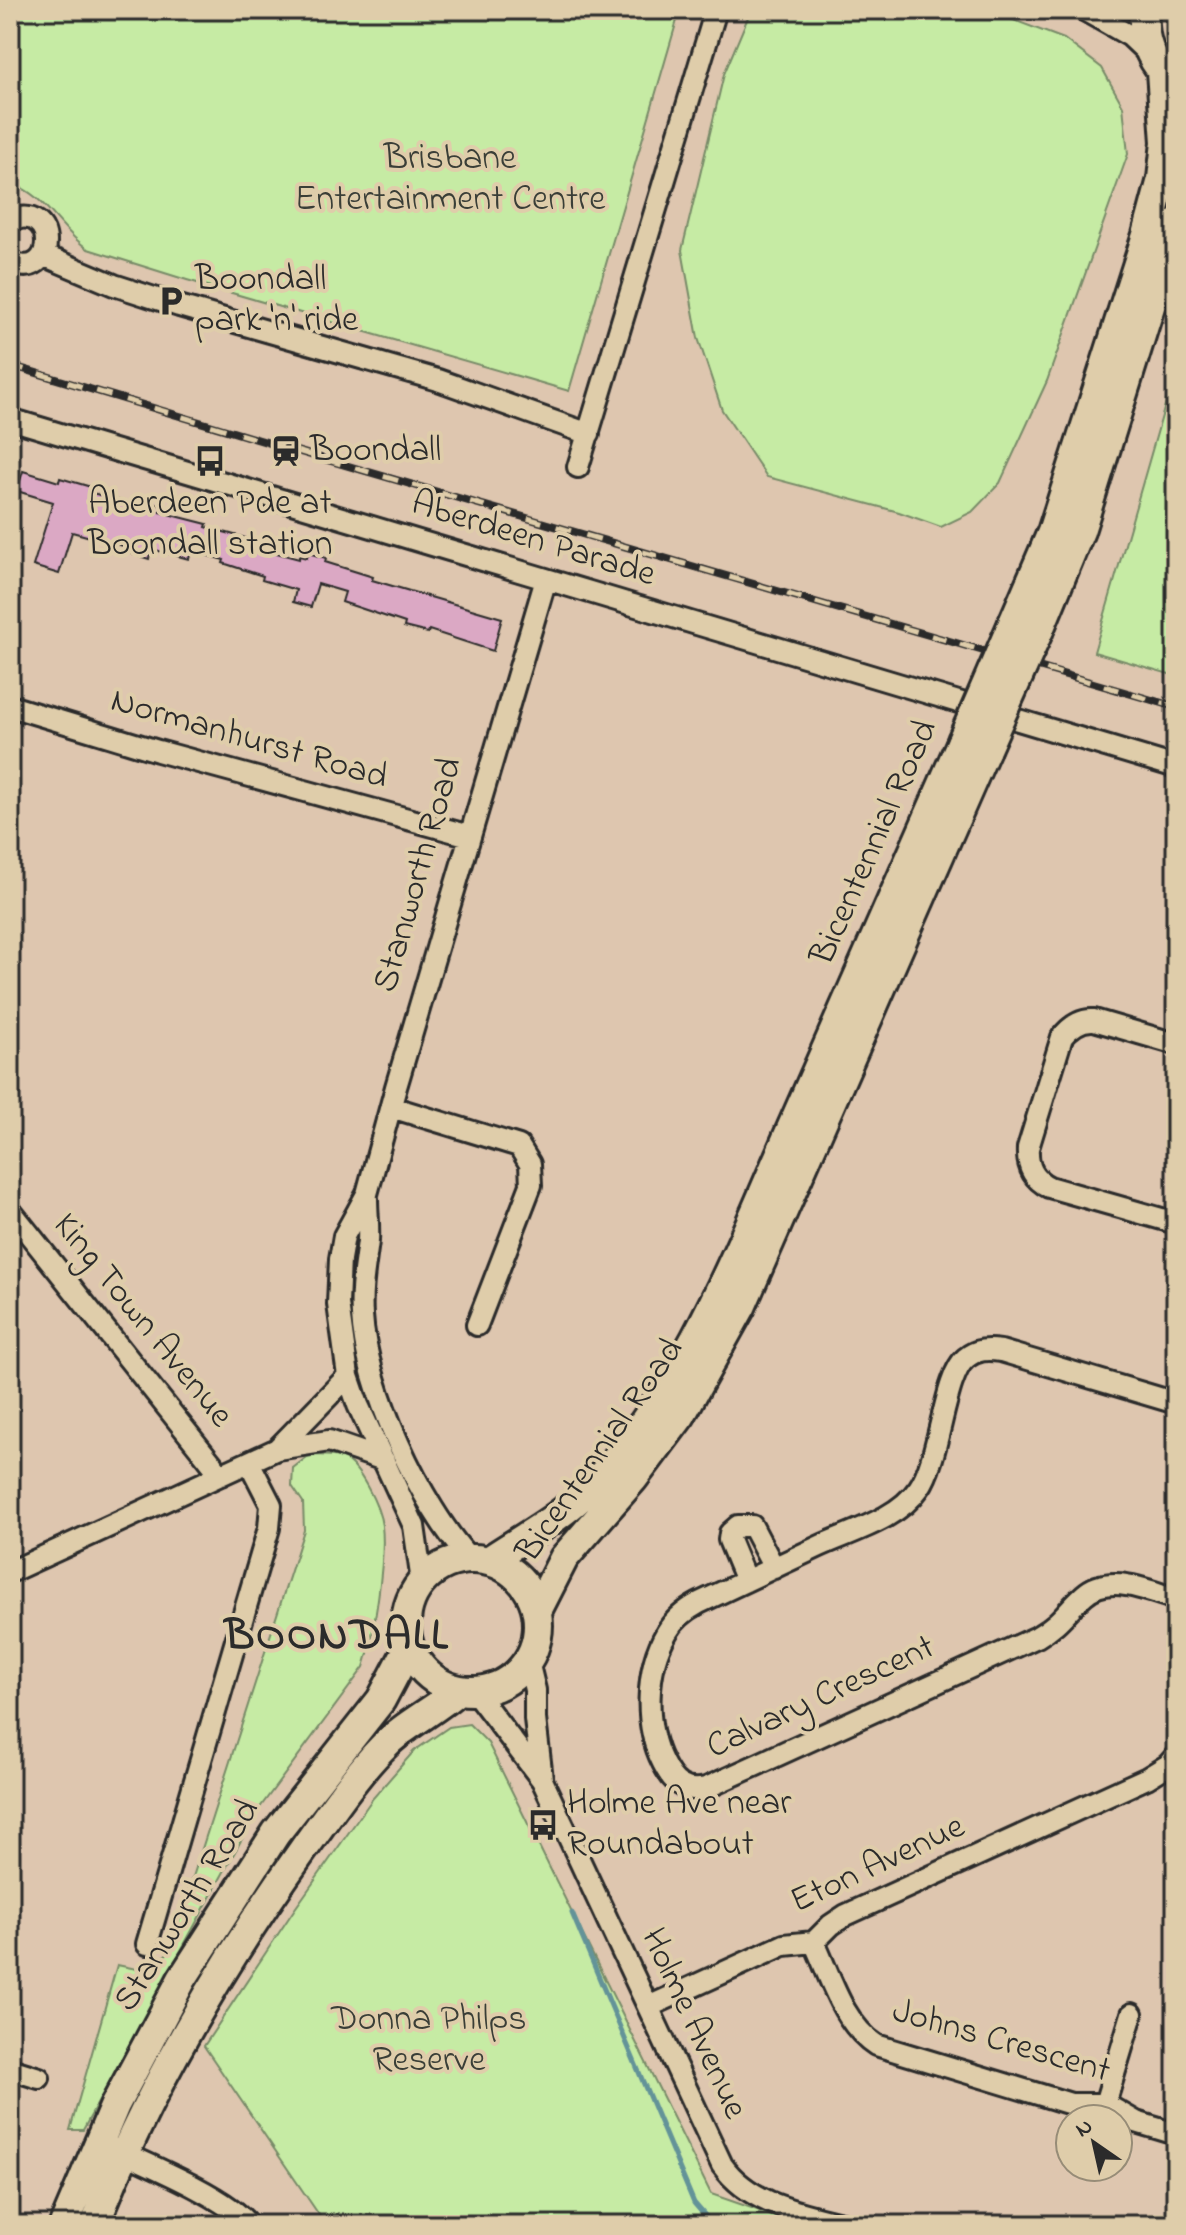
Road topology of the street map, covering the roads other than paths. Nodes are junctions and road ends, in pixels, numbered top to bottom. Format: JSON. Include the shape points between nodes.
{"nodes":[{"id":1,"x":716,"y":10,"type":"edge"},
{"id":2,"x":1084,"y":10,"type":"edge"},
{"id":3,"x":1144,"y":10,"type":"edge"},
{"id":4,"x":1163,"y":70,"type":"edge"},
{"id":5,"x":10,"y":221,"type":"edge"},
{"id":6,"x":1176,"y":223,"type":"edge"},
{"id":7,"x":43,"y":255,"type":"junction"},
{"id":8,"x":10,"y":262,"type":"edge"},
{"id":9,"x":10,"y":419,"type":"edge"},
{"id":10,"x":589,"y":434,"type":"junction"},
{"id":11,"x":578,"y":467,"type":"dead end"},
{"id":12,"x":546,"y":579,"type":"junction"},
{"id":13,"x":1026,"y":626,"type":"junction"},
{"id":14,"x":10,"y":706,"type":"edge"},
{"id":15,"x":974,"y":745,"type":"junction"},
{"id":16,"x":1176,"y":767,"type":"edge"},
{"id":17,"x":470,"y":836,"type":"junction"},
{"id":18,"x":1176,"y":1044,"type":"edge"},
{"id":19,"x":391,"y":1107,"type":"junction"},
{"id":20,"x":367,"y":1194,"type":"junction"},
{"id":21,"x":10,"y":1210,"type":"edge"},
{"id":22,"x":1176,"y":1223,"type":"edge"},
{"id":23,"x":477,"y":1325,"type":"dead end"},
{"id":24,"x":348,"y":1376,"type":"junction"},
{"id":25,"x":1176,"y":1403,"type":"edge"},
{"id":26,"x":277,"y":1449,"type":"junction"},
{"id":27,"x":384,"y":1460,"type":"junction"},
{"id":28,"x":249,"y":1462,"type":"junction"},
{"id":29,"x":221,"y":1475,"type":"junction"},
{"id":30,"x":479,"y":1560,"type":"junction"},
{"id":31,"x":774,"y":1568,"type":"junction"},
{"id":32,"x":10,"y":1572,"type":"edge"},
{"id":33,"x":746,"y":1581,"type":"junction"},
{"id":34,"x":422,"y":1582,"type":"junction"},
{"id":35,"x":1176,"y":1599,"type":"edge"},
{"id":36,"x":537,"y":1611,"type":"junction"},
{"id":37,"x":409,"y":1647,"type":"junction"},
{"id":38,"x":528,"y":1661,"type":"junction"},
{"id":39,"x":466,"y":1691,"type":"junction"},
{"id":40,"x":1173,"y":1765,"type":"edge"},
{"id":41,"x":542,"y":1780,"type":"junction"},
{"id":42,"x":814,"y":1942,"type":"junction"},
{"id":43,"x":147,"y":1944,"type":"dead end"},
{"id":44,"x":648,"y":2007,"type":"junction"},
{"id":45,"x":1132,"y":2014,"type":"dead end"},
{"id":46,"x":10,"y":2069,"type":"edge"},
{"id":47,"x":39,"y":2078,"type":"dead end"},
{"id":48,"x":1068,"y":2103,"type":"edge"},
{"id":49,"x":1105,"y":2103,"type":"edge"},
{"id":50,"x":1134,"y":2120,"type":"edge"},
{"id":51,"x":1176,"y":2134,"type":"edge"},
{"id":52,"x":98,"y":2142,"type":"junction"},
{"id":53,"x":126,"y":2154,"type":"junction"},
{"id":54,"x":64,"y":2225,"type":"edge"},
{"id":55,"x":95,"y":2225,"type":"edge"},
{"id":56,"x":248,"y":2225,"type":"edge"},
{"id":57,"x":849,"y":2225,"type":"edge"}],
"edges":[{"from":1,"to":10,"type":"street"},
{"from":2,"to":4,"type":"street","via":[[1130,36]]},
{"from":3,"to":4,"type":"main road","name":"Bicentennial Road","via":[[1145,37]]},
{"from":4,"to":13,"type":"main road","name":"Bicentennial Road","via":[[1162,179]]},
{"from":5,"to":7,"type":"street","via":[[28,218],[41,226],[47,240]]},
{"from":6,"to":13,"type":"main road","name":"Bicentennial Road","via":[[1080,531]]},
{"from":7,"to":8,"type":"street","via":[[30,265]]},
{"from":7,"to":10,"type":"street","via":[[114,285],[438,380]]},
{"from":9,"to":12,"type":"street","name":"Aberdeen Parade"},
{"from":10,"to":11,"type":"street"},
{"from":12,"to":16,"type":"street","name":"Aberdeen Parade"},
{"from":12,"to":17,"type":"street","name":"Stanworth Road"},
{"from":13,"to":15,"type":"main road","name":"Bicentennial Road","bridge":true},
{"from":14,"to":17,"type":"street","name":"Normanhurst Road"},
{"from":15,"to":30,"type":"main road","name":"Bicentennial Road","via":[[727,1277],[674,1378],[592,1486],[539,1530]]},
{"from":15,"to":36,"type":"main road","name":"Bicentennial Road","via":[[741,1307],[681,1415],[626,1489],[564,1558]]},
{"from":17,"to":19,"type":"street","name":"Stanworth Road"},
{"from":18,"to":22,"type":"street","via":[[1094,1020],[1073,1026],[1062,1037],[1027,1158],[1035,1177],[1049,1187]]},
{"from":19,"to":20,"type":"street","name":"Stanworth Road"},
{"from":19,"to":23,"type":"street","via":[[519,1146],[530,1164],[531,1185]]},
{"from":20,"to":24,"type":"street","name":"Stanworth Road","via":[[344,1236],[340,1259],[338,1304]]},
{"from":20,"to":30,"type":"street","name":"Stanworth Road","via":[[361,1286],[369,1361],[389,1420],[427,1500],[445,1531]]},
{"from":21,"to":29,"type":"street","name":"King Town Avenue"},
{"from":24,"to":26,"type":"street"},
{"from":24,"to":27,"type":"street","name":"Stanworth Road"},
{"from":25,"to":31,"type":"street","name":"Calvary Crescent","via":[[1001,1351],[977,1352],[955,1375],[929,1470],[910,1500]]},
{"from":26,"to":27,"type":"street","via":[[329,1441]]},
{"from":26,"to":28,"type":"street"},
{"from":27,"to":34,"type":"street","name":"Stanworth Road","via":[[414,1526]]},
{"from":28,"to":29,"type":"street"},
{"from":28,"to":43,"type":"street","name":"Stanworth Road","via":[[271,1505],[269,1528]]},
{"from":29,"to":32,"type":"street"},
{"from":30,"to":34,"type":"main road","via":[[452,1562]]},
{"from":30,"to":36,"type":"main road","via":[[505,1567],[520,1579]]},
{"from":31,"to":33,"type":"street","name":"Calvary Crescent"},
{"from":31,"to":33,"type":"street","via":[[752,1526],[738,1526],[729,1540]]},
{"from":33,"to":35,"type":"street","name":"Calvary Crescent","via":[[685,1611],[667,1631],[657,1657],[650,1732],[668,1773],[687,1789],[706,1788],[1037,1637],[1095,1588],[1115,1583]]},
{"from":34,"to":37,"type":"main road","via":[[406,1613]]},
{"from":36,"to":38,"type":"main road","via":[[535,1645]]},
{"from":37,"to":39,"type":"main road","via":[[437,1682]]},
{"from":37,"to":52,"type":"main road","name":"Stanworth Road","via":[[381,1700],[276,1833],[203,1945],[144,2047]]},
{"from":38,"to":39,"type":"main road","via":[[496,1687]]},
{"from":38,"to":41,"type":"street","name":"Holme Avenue"},
{"from":39,"to":41,"type":"street","name":"Holme Avenue"},
{"from":39,"to":53,"type":"main road","name":"Stanworth Road","via":[[401,1730],[327,1817],[214,1986]]},
{"from":40,"to":42,"type":"street","name":"Eton Avenue","via":[[846,1915]]},
{"from":41,"to":44,"type":"street","name":"Holme Avenue"},
{"from":42,"to":44,"type":"street","name":"Eton Avenue","via":[[784,1945]]},
{"from":42,"to":48,"type":"street","name":"Johns Crescent","via":[[866,2039]]},
{"from":44,"to":57,"type":"street","name":"Holme Avenue","via":[[727,2173],[756,2197]]},
{"from":45,"to":49,"type":"street"},
{"from":46,"to":47,"type":"street"},
{"from":50,"to":51,"type":"street","name":"Johns Crescent"},
{"from":52,"to":53,"type":"street"},
{"from":52,"to":54,"type":"main road","name":"Stanworth Road"},
{"from":53,"to":55,"type":"main road","name":"Stanworth Road"},
{"from":53,"to":56,"type":"street","via":[[230,2207]]}]}
